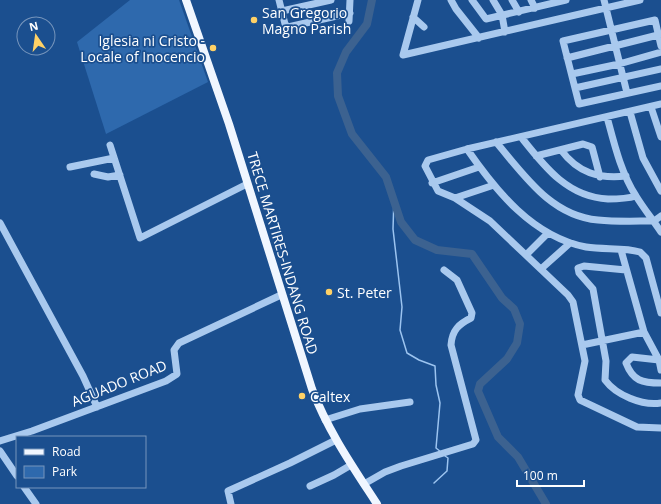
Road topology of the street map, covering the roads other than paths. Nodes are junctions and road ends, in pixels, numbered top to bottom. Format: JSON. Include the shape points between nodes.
{"nodes":[{"id":1,"x":186,"y":0,"type":"edge"},
{"id":2,"x":279,"y":0,"type":"edge"},
{"id":3,"x":331,"y":0,"type":"edge"},
{"id":4,"x":350,"y":0,"type":"edge"},
{"id":5,"x":418,"y":0,"type":"edge"},
{"id":6,"x":451,"y":0,"type":"edge"},
{"id":7,"x":472,"y":0,"type":"edge"},
{"id":8,"x":493,"y":0,"type":"edge"},
{"id":9,"x":512,"y":0,"type":"edge"},
{"id":10,"x":531,"y":0,"type":"edge"},
{"id":11,"x":565,"y":0,"type":"edge"},
{"id":12,"x":604,"y":0,"type":"edge"},
{"id":13,"x":640,"y":0,"type":"edge"},
{"id":14,"x":549,"y":2,"type":"edge"},
{"id":15,"x":535,"y":8,"type":"junction"},
{"id":16,"x":606,"y":8,"type":"junction"},
{"id":17,"x":282,"y":11,"type":"junction"},
{"id":18,"x":519,"y":12,"type":"junction"},
{"id":19,"x":350,"y":13,"type":"junction"},
{"id":20,"x":502,"y":15,"type":"junction"},
{"id":21,"x":413,"y":17,"type":"junction"},
{"id":22,"x":349,"y":21,"type":"dead end"},
{"id":23,"x":424,"y":28,"type":"dead end"},
{"id":24,"x":612,"y":31,"type":"junction"},
{"id":25,"x":505,"y":32,"type":"junction"},
{"id":26,"x":658,"y":35,"type":"junction"},
{"id":27,"x":480,"y":38,"type":"junction"},
{"id":28,"x":661,"y":46,"type":"edge"},
{"id":29,"x":615,"y":47,"type":"junction"},
{"id":30,"x":661,"y":52,"type":"edge"},
{"id":31,"x":567,"y":58,"type":"junction"},
{"id":32,"x":619,"y":64,"type":"junction"},
{"id":33,"x":661,"y":69,"type":"edge"},
{"id":34,"x":572,"y":74,"type":"junction"},
{"id":35,"x":623,"y":77,"type":"junction"},
{"id":36,"x":661,"y":86,"type":"edge"},
{"id":37,"x":575,"y":88,"type":"junction"},
{"id":38,"x":627,"y":93,"type":"junction"},
{"id":39,"x":661,"y":104,"type":"edge"},
{"id":40,"x":651,"y":107,"type":"junction"},
{"id":41,"x":630,"y":112,"type":"junction"},
{"id":42,"x":607,"y":117,"type":"junction"},
{"id":43,"x":660,"y":132,"type":"edge"},
{"id":44,"x":521,"y":136,"type":"junction"},
{"id":45,"x":496,"y":142,"type":"junction"},
{"id":46,"x":110,"y":145,"type":"dead end"},
{"id":47,"x":467,"y":149,"type":"junction"},
{"id":48,"x":561,"y":150,"type":"junction"},
{"id":49,"x":536,"y":156,"type":"junction"},
{"id":50,"x":114,"y":158,"type":"junction"},
{"id":51,"x":479,"y":166,"type":"junction"},
{"id":52,"x":70,"y":167,"type":"dead end"},
{"id":53,"x":94,"y":174,"type":"dead end"},
{"id":54,"x":120,"y":175,"type":"junction"},
{"id":55,"x":626,"y":176,"type":"junction"},
{"id":56,"x":600,"y":177,"type":"junction"},
{"id":57,"x":432,"y":183,"type":"junction"},
{"id":58,"x":247,"y":184,"type":"junction"},
{"id":59,"x":494,"y":185,"type":"junction"},
{"id":60,"x":661,"y":191,"type":"edge"},
{"id":61,"x":636,"y":196,"type":"junction"},
{"id":62,"x":455,"y":198,"type":"junction"},
{"id":63,"x":661,"y":216,"type":"edge"},
{"id":64,"x":654,"y":221,"type":"junction"},
{"id":65,"x":0,"y":223,"type":"edge"},
{"id":66,"x":661,"y":232,"type":"edge"},
{"id":67,"x":548,"y":233,"type":"junction"},
{"id":68,"x":570,"y":242,"type":"junction"},
{"id":69,"x":621,"y":250,"type":"junction"},
{"id":70,"x":526,"y":255,"type":"junction"},
{"id":71,"x":541,"y":269,"type":"junction"},
{"id":72,"x":444,"y":270,"type":"dead end"},
{"id":73,"x":626,"y":270,"type":"junction"},
{"id":74,"x":281,"y":295,"type":"junction"},
{"id":75,"x":661,"y":313,"type":"edge"},
{"id":76,"x":644,"y":332,"type":"junction"},
{"id":77,"x":602,"y":340,"type":"junction"},
{"id":78,"x":582,"y":345,"type":"junction"},
{"id":79,"x":659,"y":360,"type":"junction"},
{"id":80,"x":661,"y":370,"type":"edge"},
{"id":81,"x":661,"y":383,"type":"edge"},
{"id":82,"x":410,"y":402,"type":"dead end"},
{"id":83,"x":661,"y":403,"type":"edge"},
{"id":84,"x":97,"y":407,"type":"junction"},
{"id":85,"x":325,"y":420,"type":"junction"},
{"id":86,"x":661,"y":428,"type":"edge"},
{"id":87,"x":336,"y":440,"type":"junction"},
{"id":88,"x":0,"y":441,"type":"edge"},
{"id":89,"x":0,"y":451,"type":"edge"},
{"id":90,"x":351,"y":465,"type":"junction"},
{"id":91,"x":16,"y":475,"type":"edge"},
{"id":92,"x":364,"y":484,"type":"junction"},
{"id":93,"x":310,"y":486,"type":"dead end"},
{"id":94,"x":25,"y":488,"type":"edge"},
{"id":95,"x":36,"y":504,"type":"edge"},
{"id":96,"x":231,"y":504,"type":"edge"},
{"id":97,"x":377,"y":504,"type":"edge"}],
"edges":[{"from":1,"to":58,"type":"main road","name":"TRECE MARTIRES-INDANG ROAD"},
{"from":2,"to":17,"type":"street"},
{"from":3,"to":17,"type":"street"},
{"from":4,"to":19,"type":"street"},
{"from":5,"to":21,"type":"street"},
{"from":6,"to":27,"type":"street"},
{"from":7,"to":20,"type":"street","via":[[486,19]]},
{"from":8,"to":20,"type":"street"},
{"from":9,"to":18,"type":"street"},
{"from":10,"to":15,"type":"street"},
{"from":11,"to":14,"type":"street"},
{"from":12,"to":16,"type":"street"},
{"from":13,"to":16,"type":"street"},
{"from":14,"to":15,"type":"street"},
{"from":15,"to":18,"type":"street"},
{"from":16,"to":24,"type":"street"},
{"from":16,"to":25,"type":"street"},
{"from":17,"to":19,"type":"street","via":[[285,24],[288,26]]},
{"from":18,"to":20,"type":"street"},
{"from":19,"to":22,"type":"street"},
{"from":20,"to":25,"type":"street"},
{"from":21,"to":23,"type":"street"},
{"from":21,"to":27,"type":"street","via":[[402,55]]},
{"from":24,"to":26,"type":"street","via":[[655,20]]},
{"from":24,"to":29,"type":"street"},
{"from":24,"to":31,"type":"street","via":[[563,41]]},
{"from":25,"to":27,"type":"street"},
{"from":26,"to":28,"type":"street"},
{"from":26,"to":29,"type":"street"},
{"from":29,"to":31,"type":"street"},
{"from":29,"to":32,"type":"street"},
{"from":30,"to":32,"type":"street"},
{"from":31,"to":34,"type":"street"},
{"from":32,"to":34,"type":"street"},
{"from":32,"to":35,"type":"street"},
{"from":33,"to":35,"type":"street"},
{"from":34,"to":37,"type":"street"},
{"from":35,"to":37,"type":"street"},
{"from":35,"to":38,"type":"street"},
{"from":36,"to":38,"type":"street"},
{"from":37,"to":38,"type":"street","via":[[579,104]]},
{"from":39,"to":40,"type":"street"},
{"from":40,"to":41,"type":"street"},
{"from":40,"to":43,"type":"street"},
{"from":41,"to":42,"type":"street"},
{"from":41,"to":60,"type":"street","via":[[643,158]]},
{"from":42,"to":44,"type":"street"},
{"from":42,"to":55,"type":"street"},
{"from":44,"to":45,"type":"street"},
{"from":44,"to":49,"type":"street"},
{"from":45,"to":47,"type":"street"},
{"from":45,"to":64,"type":"street","via":[[536,190],[569,212],[583,218],[599,220]]},
{"from":46,"to":50,"type":"street"},
{"from":47,"to":51,"type":"street"},
{"from":47,"to":57,"type":"street","via":[[428,160],[425,166]]},
{"from":48,"to":49,"type":"street"},
{"from":48,"to":56,"type":"street","via":[[569,161]]},
{"from":48,"to":56,"type":"street","via":[[583,144],[592,147]]},
{"from":49,"to":61,"type":"street","via":[[550,172],[579,192],[600,198],[628,199]]},
{"from":50,"to":52,"type":"street"},
{"from":50,"to":54,"type":"street"},
{"from":51,"to":57,"type":"street"},
{"from":51,"to":59,"type":"street"},
{"from":53,"to":54,"type":"street","via":[[108,177]]},
{"from":54,"to":58,"type":"street","via":[[141,238]]},
{"from":55,"to":56,"type":"street"},
{"from":55,"to":61,"type":"street"},
{"from":57,"to":62,"type":"street","via":[[438,191]]},
{"from":58,"to":74,"type":"main road","name":"TRECE MARTIRES-INDANG ROAD"},
{"from":59,"to":62,"type":"street"},
{"from":59,"to":67,"type":"street","via":[[519,212]]},
{"from":61,"to":64,"type":"street"},
{"from":62,"to":70,"type":"street","via":[[490,221]]},
{"from":63,"to":64,"type":"street"},
{"from":64,"to":66,"type":"street"},
{"from":65,"to":84,"type":"street","via":[[83,376]]},
{"from":67,"to":68,"type":"street"},
{"from":67,"to":70,"type":"street"},
{"from":68,"to":69,"type":"street"},
{"from":68,"to":71,"type":"street"},
{"from":69,"to":73,"type":"street"},
{"from":69,"to":75,"type":"street","via":[[634,250],[646,258]]},
{"from":70,"to":71,"type":"street"},
{"from":71,"to":78,"type":"street","via":[[573,302]]},
{"from":72,"to":92,"type":"street","via":[[457,280],[472,313],[471,318],[460,324],[452,334],[451,345],[476,440],[473,444],[390,470]]},
{"from":73,"to":76,"type":"street"},
{"from":73,"to":77,"type":"street","via":[[584,266],[578,268],[579,273],[593,289]]},
{"from":74,"to":84,"type":"street","name":"AGUADO ROAD","via":[[179,342],[174,350],[177,371],[174,378]]},
{"from":74,"to":85,"type":"main road","name":"TRECE MARTIRES-INDANG ROAD"},
{"from":76,"to":77,"type":"street"},
{"from":76,"to":79,"type":"street"},
{"from":77,"to":78,"type":"street"},
{"from":77,"to":83,"type":"street","via":[[606,361],[604,380],[609,386],[636,401]]},
{"from":78,"to":86,"type":"street","via":[[585,361],[578,396],[580,400],[637,427]]},
{"from":79,"to":80,"type":"street"},
{"from":79,"to":81,"type":"street","via":[[632,357],[626,363],[633,377],[644,382]]},
{"from":82,"to":85,"type":"street","via":[[360,409]]},
{"from":84,"to":88,"type":"street","name":"AGUADO ROAD"},
{"from":85,"to":87,"type":"main road","name":"TRECE MARTIRES-INDANG ROAD"},
{"from":87,"to":90,"type":"main road","name":"TRECE MARTIRES-INDANG ROAD"},
{"from":87,"to":96,"type":"street","via":[[228,491]]},
{"from":89,"to":91,"type":"street"},
{"from":90,"to":92,"type":"main road","name":"TRECE MARTIRES-INDANG ROAD"},
{"from":90,"to":93,"type":"street"},
{"from":92,"to":97,"type":"main road","name":"TRECE MARTIRES-INDANG ROAD"},
{"from":94,"to":95,"type":"street"}]}
